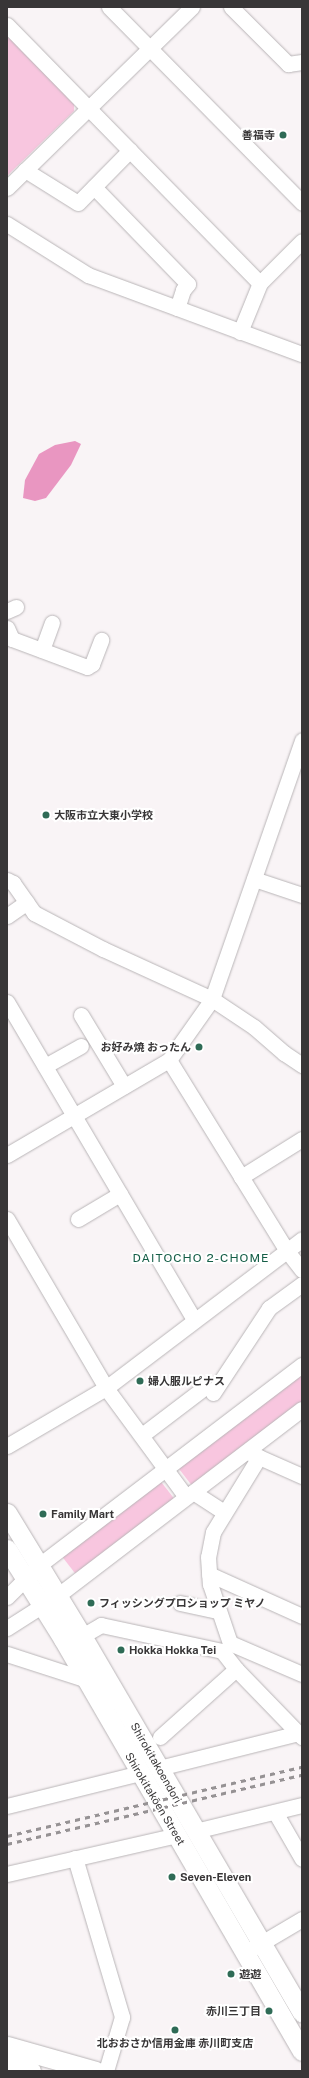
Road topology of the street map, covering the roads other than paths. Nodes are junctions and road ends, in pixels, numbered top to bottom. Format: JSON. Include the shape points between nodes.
{"nodes":[{"id":1,"x":109,"y":7,"type":"edge"},
{"id":2,"x":231,"y":7,"type":"edge"},
{"id":3,"x":188,"y":8,"type":"edge"},
{"id":4,"x":7,"y":25,"type":"edge"},
{"id":5,"x":150,"y":48,"type":"junction"},
{"id":6,"x":302,"y":62,"type":"edge"},
{"id":7,"x":89,"y":108,"type":"junction"},
{"id":8,"x":130,"y":150,"type":"junction"},
{"id":9,"x":25,"y":170,"type":"junction"},
{"id":10,"x":94,"y":187,"type":"junction"},
{"id":11,"x":7,"y":188,"type":"edge"},
{"id":12,"x":301,"y":201,"type":"edge"},
{"id":13,"x":7,"y":224,"type":"edge"},
{"id":14,"x":302,"y":241,"type":"edge"},
{"id":15,"x":260,"y":283,"type":"junction"},
{"id":16,"x":177,"y":308,"type":"junction"},
{"id":17,"x":240,"y":332,"type":"junction"},
{"id":18,"x":302,"y":354,"type":"edge"},
{"id":19,"x":52,"y":623,"type":"dead end"},
{"id":20,"x":7,"y":628,"type":"edge"},
{"id":21,"x":101,"y":640,"type":"dead end"},
{"id":22,"x":42,"y":650,"type":"junction"},
{"id":23,"x":301,"y":746,"type":"edge"},
{"id":24,"x":254,"y":879,"type":"junction"},
{"id":25,"x":7,"y":880,"type":"edge"},
{"id":26,"x":302,"y":895,"type":"edge"},
{"id":27,"x":26,"y":902,"type":"junction"},
{"id":28,"x":7,"y":916,"type":"edge"},
{"id":29,"x":212,"y":999,"type":"junction"},
{"id":30,"x":9,"y":1010,"type":"edge"},
{"id":31,"x":81,"y":1015,"type":"dead end"},
{"id":32,"x":81,"y":1046,"type":"dead end"},
{"id":33,"x":169,"y":1060,"type":"junction"},
{"id":34,"x":302,"y":1065,"type":"edge"},
{"id":35,"x":45,"y":1066,"type":"junction"},
{"id":36,"x":124,"y":1086,"type":"junction"},
{"id":37,"x":74,"y":1116,"type":"junction"},
{"id":38,"x":302,"y":1139,"type":"edge"},
{"id":39,"x":7,"y":1155,"type":"edge"},
{"id":40,"x":241,"y":1177,"type":"junction"},
{"id":41,"x":120,"y":1194,"type":"junction"},
{"id":42,"x":7,"y":1219,"type":"edge"},
{"id":43,"x":78,"y":1219,"type":"dead end"},
{"id":44,"x":302,"y":1239,"type":"edge"},
{"id":45,"x":287,"y":1251,"type":"junction"},
{"id":46,"x":302,"y":1270,"type":"edge"},
{"id":47,"x":302,"y":1284,"type":"edge"},
{"id":48,"x":194,"y":1320,"type":"junction"},
{"id":49,"x":302,"y":1365,"type":"edge"},
{"id":50,"x":106,"y":1388,"type":"junction"},
{"id":51,"x":302,"y":1409,"type":"edge"},
{"id":52,"x":142,"y":1435,"type":"junction"},
{"id":53,"x":7,"y":1446,"type":"edge"},
{"id":54,"x":253,"y":1454,"type":"junction"},
{"id":55,"x":166,"y":1468,"type":"junction"},
{"id":56,"x":302,"y":1476,"type":"edge"},
{"id":57,"x":190,"y":1494,"type":"junction"},
{"id":58,"x":224,"y":1512,"type":"junction"},
{"id":59,"x":7,"y":1514,"type":"edge"},
{"id":60,"x":7,"y":1549,"type":"edge"},
{"id":61,"x":31,"y":1572,"type":"junction"},
{"id":62,"x":209,"y":1574,"type":"junction"},
{"id":63,"x":8,"y":1595,"type":"edge"},
{"id":64,"x":50,"y":1600,"type":"junction"},
{"id":65,"x":180,"y":1603,"type":"dead end"},
{"id":66,"x":218,"y":1611,"type":"junction"},
{"id":67,"x":302,"y":1616,"type":"edge"},
{"id":68,"x":10,"y":1627,"type":"edge"},
{"id":69,"x":82,"y":1636,"type":"junction"},
{"id":70,"x":7,"y":1644,"type":"edge"},
{"id":71,"x":226,"y":1647,"type":"junction"},
{"id":72,"x":7,"y":1654,"type":"edge"},
{"id":73,"x":236,"y":1670,"type":"junction"},
{"id":74,"x":302,"y":1674,"type":"edge"},
{"id":75,"x":86,"y":1680,"type":"junction"},
{"id":76,"x":300,"y":1735,"type":"edge"},
{"id":77,"x":160,"y":1737,"type":"dead end"},
{"id":78,"x":159,"y":1768,"type":"junction"},
{"id":79,"x":140,"y":1773,"type":"junction"},
{"id":80,"x":302,"y":1805,"type":"edge"},
{"id":81,"x":7,"y":1806,"type":"edge"},
{"id":82,"x":275,"y":1812,"type":"junction"},
{"id":83,"x":195,"y":1831,"type":"junction"},
{"id":84,"x":177,"y":1836,"type":"junction"},
{"id":85,"x":75,"y":1858,"type":"junction"},
{"id":86,"x":302,"y":1859,"type":"edge"},
{"id":87,"x":7,"y":1874,"type":"edge"},
{"id":88,"x":302,"y":1919,"type":"edge"},
{"id":89,"x":254,"y":1948,"type":"junction"},
{"id":90,"x":300,"y":2003,"type":"edge"},
{"id":91,"x":7,"y":2046,"type":"edge"},
{"id":92,"x":302,"y":2051,"type":"edge"},
{"id":93,"x":7,"y":2064,"type":"edge"},
{"id":94,"x":31,"y":2071,"type":"edge"},
{"id":95,"x":96,"y":2071,"type":"edge"},
{"id":96,"x":106,"y":2071,"type":"edge"}],
"edges":[{"from":1,"to":5,"type":"street"},
{"from":2,"to":6,"type":"street","via":[[288,64]]},
{"from":3,"to":5,"type":"street"},
{"from":4,"to":7,"type":"street"},
{"from":5,"to":7,"type":"street"},
{"from":5,"to":12,"type":"street"},
{"from":7,"to":8,"type":"street"},
{"from":7,"to":9,"type":"street"},
{"from":8,"to":10,"type":"street"},
{"from":8,"to":15,"type":"street"},
{"from":9,"to":10,"type":"street","via":[[78,203]]},
{"from":9,"to":11,"type":"street"},
{"from":10,"to":16,"type":"street","via":[[188,284],[183,290]]},
{"from":13,"to":16,"type":"street","via":[[88,275]]},
{"from":14,"to":15,"type":"street"},
{"from":15,"to":17,"type":"street"},
{"from":16,"to":17,"type":"street"},
{"from":17,"to":18,"type":"street"},
{"from":19,"to":22,"type":"street"},
{"from":20,"to":22,"type":"street","via":[[12,640]]},
{"from":21,"to":22,"type":"street","via":[[92,664],[87,667]]},
{"from":23,"to":24,"type":"street"},
{"from":24,"to":26,"type":"street"},
{"from":24,"to":29,"type":"street"},
{"from":25,"to":27,"type":"street","via":[[13,883]]},
{"from":27,"to":28,"type":"street"},
{"from":27,"to":29,"type":"street","via":[[34,913],[103,949]]},
{"from":29,"to":33,"type":"street"},
{"from":29,"to":34,"type":"street","via":[[254,1027],[284,1054]]},
{"from":30,"to":35,"type":"street"},
{"from":31,"to":36,"type":"street"},
{"from":32,"to":35,"type":"street"},
{"from":33,"to":36,"type":"street"},
{"from":33,"to":40,"type":"street"},
{"from":35,"to":37,"type":"street"},
{"from":36,"to":37,"type":"street"},
{"from":37,"to":39,"type":"street"},
{"from":37,"to":41,"type":"street"},
{"from":38,"to":40,"type":"street"},
{"from":40,"to":45,"type":"street"},
{"from":41,"to":43,"type":"street"},
{"from":41,"to":48,"type":"street"},
{"from":42,"to":50,"type":"street"},
{"from":44,"to":45,"type":"street"},
{"from":45,"to":46,"type":"street"},
{"from":45,"to":48,"type":"street"},
{"from":47,"to":52,"type":"street","via":[[269,1308],[208,1390]]},
{"from":48,"to":50,"type":"street"},
{"from":49,"to":55,"type":"street"},
{"from":50,"to":52,"type":"street"},
{"from":50,"to":53,"type":"street"},
{"from":51,"to":54,"type":"street"},
{"from":52,"to":55,"type":"street"},
{"from":54,"to":56,"type":"street"},
{"from":54,"to":57,"type":"street"},
{"from":54,"to":58,"type":"street"},
{"from":55,"to":57,"type":"street"},
{"from":55,"to":61,"type":"street"},
{"from":57,"to":58,"type":"street"},
{"from":57,"to":64,"type":"street"},
{"from":58,"to":62,"type":"street","via":[[209,1546]]},
{"from":59,"to":61,"type":"main road"},
{"from":60,"to":61,"type":"main road","name":"Shirokitakōen Street"},
{"from":61,"to":63,"type":"street"},
{"from":61,"to":64,"type":"main road","name":"Shirokitakōen Street"},
{"from":62,"to":66,"type":"street"},
{"from":62,"to":67,"type":"street"},
{"from":64,"to":68,"type":"street"},
{"from":64,"to":69,"type":"main road","name":"Shirokitakoendori"},
{"from":64,"to":75,"type":"main road","name":"Shirokitakōen Street"},
{"from":65,"to":66,"type":"street"},
{"from":66,"to":71,"type":"street"},
{"from":68,"to":70,"type":"street"},
{"from":69,"to":71,"type":"street","via":[[102,1625]]},
{"from":69,"to":78,"type":"main road","name":"Shirokitakoendori"},
{"from":71,"to":73,"type":"street"},
{"from":71,"to":74,"type":"street"},
{"from":72,"to":75,"type":"street"},
{"from":73,"to":76,"type":"street"},
{"from":73,"to":77,"type":"street"},
{"from":75,"to":79,"type":"main road","name":"Shirokitakōen Street"},
{"from":76,"to":78,"type":"street"},
{"from":78,"to":83,"type":"main road","name":"Shirokitakoendori"},
{"from":79,"to":81,"type":"street"},
{"from":79,"to":84,"type":"main road","name":"Shirokitakōen Street"},
{"from":80,"to":82,"type":"street"},
{"from":82,"to":83,"type":"street"},
{"from":82,"to":86,"type":"street"},
{"from":83,"to":89,"type":"main road","name":"Shirokitakoendori"},
{"from":84,"to":85,"type":"street"},
{"from":84,"to":89,"type":"main road","name":"Shirokitakōen Street"},
{"from":85,"to":87,"type":"street"},
{"from":85,"to":96,"type":"street","via":[[122,2016]]},
{"from":88,"to":89,"type":"street"},
{"from":89,"to":90,"type":"main road","name":"Shirokitakoendori"},
{"from":89,"to":92,"type":"main road","name":"Shirokitakōen Street"},
{"from":91,"to":95,"type":"main road"},
{"from":93,"to":94,"type":"main road"}]}
